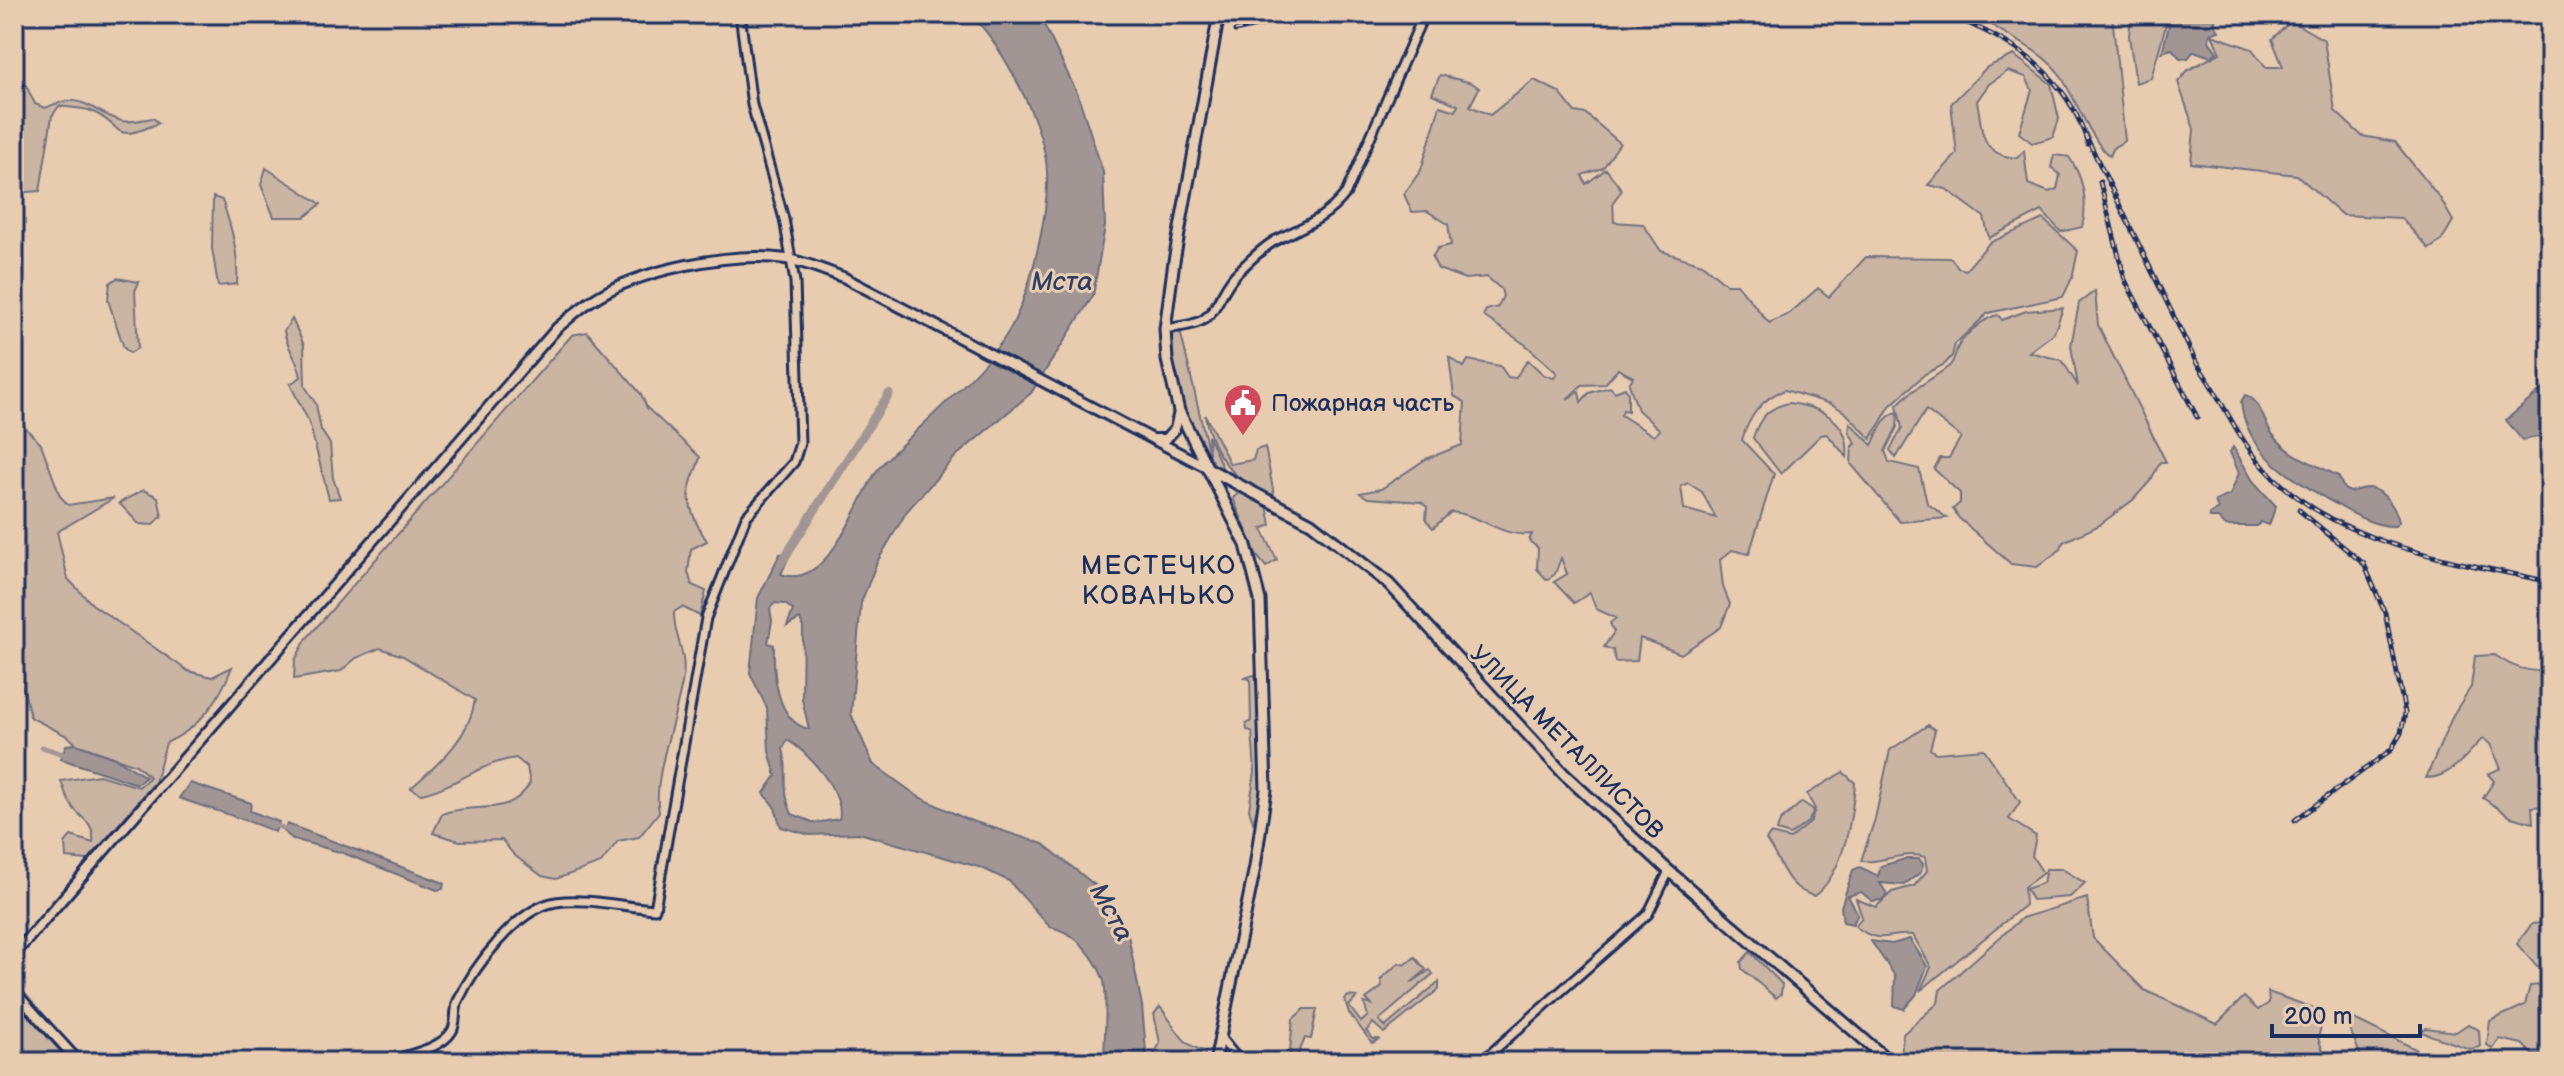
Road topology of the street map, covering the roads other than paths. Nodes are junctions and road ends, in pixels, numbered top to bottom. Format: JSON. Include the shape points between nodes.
{"nodes":[{"id":1,"x":740,"y":14,"type":"edge"},
{"id":2,"x":1219,"y":14,"type":"edge"},
{"id":3,"x":1424,"y":14,"type":"edge"},
{"id":4,"x":790,"y":260,"type":"junction"},
{"id":5,"x":1165,"y":329,"type":"junction"},
{"id":6,"x":1179,"y":411,"type":"junction"},
{"id":7,"x":1154,"y":439,"type":"junction"},
{"id":8,"x":1206,"y":467,"type":"junction"},
{"id":9,"x":1669,"y":871,"type":"junction"},
{"id":10,"x":14,"y":955,"type":"edge"},
{"id":11,"x":14,"y":991,"type":"edge"},
{"id":12,"x":1219,"y":1036,"type":"junction"},
{"id":13,"x":79,"y":1062,"type":"edge"},
{"id":14,"x":386,"y":1062,"type":"edge"},
{"id":15,"x":1215,"y":1062,"type":"edge"},
{"id":16,"x":1240,"y":1062,"type":"edge"},
{"id":17,"x":1481,"y":1062,"type":"edge"},
{"id":18,"x":1890,"y":1062,"type":"edge"}],
"edges":[{"from":1,"to":4,"type":"street","via":[[752,105]]},
{"from":2,"to":5,"type":"main road"},
{"from":3,"to":5,"type":"street","via":[[1346,193],[1334,208],[1256,256],[1226,282],[1210,314],[1199,322]]},
{"from":4,"to":7,"type":"main road","via":[[845,278]]},
{"from":4,"to":10,"type":"main road","via":[[722,260],[636,280],[592,300],[557,328]]},
{"from":4,"to":14,"type":"street","via":[[800,443],[794,462],[746,517],[706,618],[655,909],[560,901],[544,905],[510,929],[476,969],[457,1004],[454,1030],[440,1043]]},
{"from":5,"to":6,"type":"main road"},
{"from":6,"to":7,"type":"main road","via":[[1175,429],[1166,439]]},
{"from":6,"to":8,"type":"main road"},
{"from":7,"to":8,"type":"main road"},
{"from":8,"to":9,"type":"main road","name":"УЛИЦА МЕТАЛЛИСТОВ","via":[[1311,523],[1378,574],[1536,745]]},
{"from":8,"to":12,"type":"main road","via":[[1246,545],[1259,589],[1267,739],[1262,828]]},
{"from":9,"to":17,"type":"street","via":[[1648,914]]},
{"from":9,"to":18,"type":"main road","name":"УЛИЦА МЕТАЛЛИСТОВ"},
{"from":11,"to":13,"type":"main road"},
{"from":12,"to":15,"type":"main road"},
{"from":12,"to":16,"type":"street"}]}
